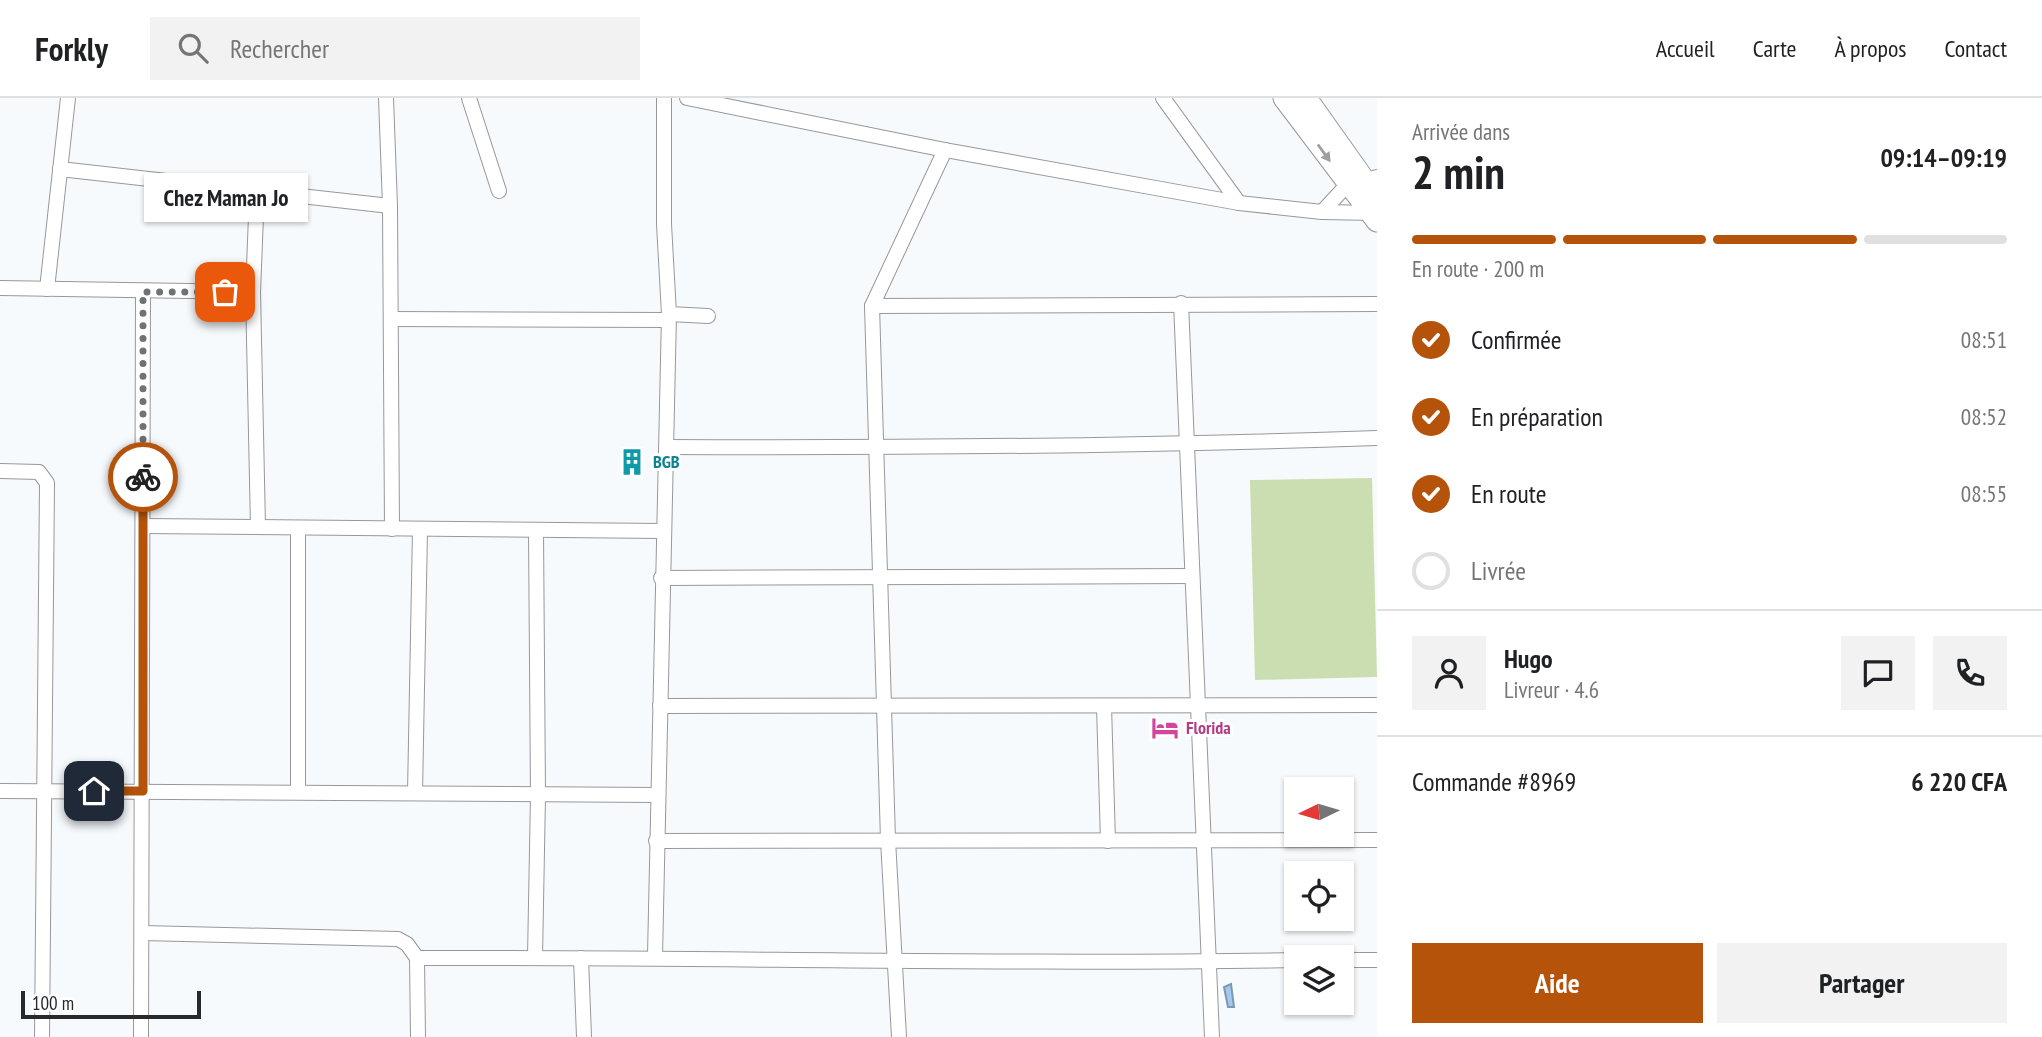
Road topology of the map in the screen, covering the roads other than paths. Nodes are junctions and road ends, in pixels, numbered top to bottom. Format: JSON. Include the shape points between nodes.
{"nodes":[{"id":1,"x":68,"y":98,"type":"edge"},
{"id":2,"x":386,"y":98,"type":"edge"},
{"id":3,"x":469,"y":98,"type":"edge"},
{"id":4,"x":664,"y":98,"type":"edge"},
{"id":5,"x":687,"y":98,"type":"edge"},
{"id":6,"x":1163,"y":98,"type":"edge"},
{"id":7,"x":1284,"y":98,"type":"edge"},
{"id":8,"x":1306,"y":98,"type":"edge"},
{"id":9,"x":945,"y":150,"type":"junction"},
{"id":10,"x":60,"y":169,"type":"junction"},
{"id":11,"x":1363,"y":180,"type":"edge"},
{"id":12,"x":257,"y":191,"type":"junction"},
{"id":13,"x":499,"y":191,"type":"dead end"},
{"id":14,"x":1239,"y":203,"type":"junction"},
{"id":15,"x":390,"y":206,"type":"junction"},
{"id":16,"x":1375,"y":211,"type":"edge"},
{"id":17,"x":1322,"y":212,"type":"junction"},
{"id":18,"x":0,"y":288,"type":"edge"},
{"id":19,"x":47,"y":289,"type":"junction"},
{"id":20,"x":143,"y":292,"type":"junction"},
{"id":21,"x":253,"y":292,"type":"junction"},
{"id":22,"x":1181,"y":303,"type":"junction"},
{"id":23,"x":1377,"y":304,"type":"edge"},
{"id":24,"x":872,"y":306,"type":"junction"},
{"id":25,"x":708,"y":316,"type":"dead end"},
{"id":26,"x":668,"y":317,"type":"junction"},
{"id":27,"x":391,"y":319,"type":"junction"},
{"id":28,"x":1377,"y":438,"type":"edge"},
{"id":29,"x":1189,"y":444,"type":"junction"},
{"id":30,"x":667,"y":447,"type":"junction"},
{"id":31,"x":877,"y":448,"type":"junction"},
{"id":32,"x":0,"y":471,"type":"edge"},
{"id":33,"x":143,"y":526,"type":"junction"},
{"id":34,"x":258,"y":527,"type":"junction"},
{"id":35,"x":298,"y":529,"type":"junction"},
{"id":36,"x":392,"y":529,"type":"junction"},
{"id":37,"x":420,"y":530,"type":"junction"},
{"id":38,"x":536,"y":531,"type":"junction"},
{"id":39,"x":662,"y":531,"type":"junction"},
{"id":40,"x":1191,"y":576,"type":"junction"},
{"id":41,"x":661,"y":578,"type":"junction"},
{"id":42,"x":881,"y":578,"type":"junction"},
{"id":43,"x":885,"y":705,"type":"junction"},
{"id":44,"x":1377,"y":705,"type":"edge"},
{"id":45,"x":660,"y":706,"type":"junction"},
{"id":46,"x":1104,"y":706,"type":"junction"},
{"id":47,"x":1199,"y":707,"type":"junction"},
{"id":48,"x":0,"y":791,"type":"edge"},
{"id":49,"x":46,"y":791,"type":"junction"},
{"id":50,"x":143,"y":791,"type":"junction"},
{"id":51,"x":299,"y":792,"type":"junction"},
{"id":52,"x":415,"y":793,"type":"junction"},
{"id":53,"x":538,"y":795,"type":"junction"},
{"id":54,"x":657,"y":795,"type":"junction"},
{"id":55,"x":888,"y":840,"type":"junction"},
{"id":56,"x":1377,"y":840,"type":"edge"},
{"id":57,"x":656,"y":841,"type":"junction"},
{"id":58,"x":1108,"y":841,"type":"junction"},
{"id":59,"x":1204,"y":841,"type":"junction"},
{"id":60,"x":142,"y":933,"type":"junction"},
{"id":61,"x":655,"y":956,"type":"junction"},
{"id":62,"x":417,"y":958,"type":"junction"},
{"id":63,"x":535,"y":958,"type":"junction"},
{"id":64,"x":581,"y":958,"type":"junction"},
{"id":65,"x":1284,"y":960,"type":"edge"},
{"id":66,"x":1354,"y":960,"type":"edge"},
{"id":67,"x":1377,"y":960,"type":"edge"},
{"id":68,"x":1210,"y":961,"type":"junction"},
{"id":69,"x":897,"y":963,"type":"junction"},
{"id":70,"x":42,"y":1037,"type":"edge"},
{"id":71,"x":141,"y":1037,"type":"edge"},
{"id":72,"x":418,"y":1037,"type":"edge"},
{"id":73,"x":584,"y":1037,"type":"edge"},
{"id":74,"x":899,"y":1037,"type":"edge"},
{"id":75,"x":1212,"y":1037,"type":"edge"}],
"edges":[{"from":1,"to":10,"type":"street"},
{"from":2,"to":15,"type":"street"},
{"from":3,"to":13,"type":"street"},
{"from":4,"to":26,"type":"street"},
{"from":5,"to":9,"type":"street"},
{"from":6,"to":14,"type":"street"},
{"from":7,"to":11,"type":"main road","one_way":true},
{"from":8,"to":11,"type":"main road"},
{"from":9,"to":14,"type":"street"},
{"from":9,"to":24,"type":"street"},
{"from":10,"to":12,"type":"street"},
{"from":10,"to":19,"type":"street"},
{"from":11,"to":16,"type":"main road"},
{"from":11,"to":17,"type":"street"},
{"from":12,"to":15,"type":"street"},
{"from":12,"to":21,"type":"street"},
{"from":14,"to":17,"type":"street"},
{"from":15,"to":27,"type":"street"},
{"from":16,"to":17,"type":"street"},
{"from":18,"to":19,"type":"street"},
{"from":19,"to":20,"type":"street"},
{"from":20,"to":21,"type":"street"},
{"from":20,"to":33,"type":"street"},
{"from":21,"to":34,"type":"street"},
{"from":22,"to":23,"type":"street"},
{"from":22,"to":24,"type":"street"},
{"from":22,"to":29,"type":"street"},
{"from":24,"to":31,"type":"street"},
{"from":25,"to":26,"type":"street"},
{"from":26,"to":27,"type":"street"},
{"from":26,"to":30,"type":"street"},
{"from":27,"to":36,"type":"street"},
{"from":28,"to":29,"type":"street"},
{"from":29,"to":31,"type":"street"},
{"from":29,"to":40,"type":"street"},
{"from":30,"to":31,"type":"street"},
{"from":30,"to":39,"type":"street"},
{"from":31,"to":42,"type":"street"},
{"from":32,"to":49,"type":"street","via":[[39,472],[47,483]]},
{"from":33,"to":34,"type":"street"},
{"from":33,"to":50,"type":"street"},
{"from":34,"to":35,"type":"street"},
{"from":35,"to":36,"type":"street"},
{"from":35,"to":51,"type":"street"},
{"from":36,"to":37,"type":"street"},
{"from":37,"to":38,"type":"street"},
{"from":37,"to":52,"type":"street"},
{"from":38,"to":39,"type":"street"},
{"from":38,"to":53,"type":"street"},
{"from":39,"to":41,"type":"street"},
{"from":40,"to":42,"type":"street"},
{"from":40,"to":47,"type":"street"},
{"from":41,"to":42,"type":"street"},
{"from":41,"to":45,"type":"street"},
{"from":42,"to":43,"type":"street"},
{"from":43,"to":45,"type":"street"},
{"from":43,"to":46,"type":"street"},
{"from":43,"to":55,"type":"street"},
{"from":44,"to":47,"type":"street"},
{"from":45,"to":54,"type":"street"},
{"from":46,"to":47,"type":"street"},
{"from":46,"to":58,"type":"street"},
{"from":47,"to":59,"type":"street"},
{"from":48,"to":49,"type":"street"},
{"from":49,"to":50,"type":"street"},
{"from":49,"to":70,"type":"street"},
{"from":50,"to":51,"type":"street"},
{"from":50,"to":60,"type":"street"},
{"from":51,"to":52,"type":"street"},
{"from":52,"to":53,"type":"street"},
{"from":53,"to":54,"type":"street"},
{"from":53,"to":63,"type":"street"},
{"from":54,"to":57,"type":"street"},
{"from":55,"to":57,"type":"street"},
{"from":55,"to":58,"type":"street"},
{"from":55,"to":69,"type":"street"},
{"from":56,"to":59,"type":"street"},
{"from":57,"to":61,"type":"street"},
{"from":58,"to":59,"type":"street"},
{"from":59,"to":68,"type":"street"},
{"from":60,"to":62,"type":"street","via":[[398,939]]},
{"from":60,"to":71,"type":"street"},
{"from":61,"to":64,"type":"street"},
{"from":61,"to":69,"type":"street"},
{"from":62,"to":63,"type":"street"},
{"from":62,"to":72,"type":"street"},
{"from":63,"to":64,"type":"street"},
{"from":64,"to":73,"type":"street"},
{"from":65,"to":68,"type":"street"},
{"from":66,"to":67,"type":"street"},
{"from":68,"to":69,"type":"street"},
{"from":68,"to":75,"type":"street"},
{"from":69,"to":74,"type":"street"}]}
